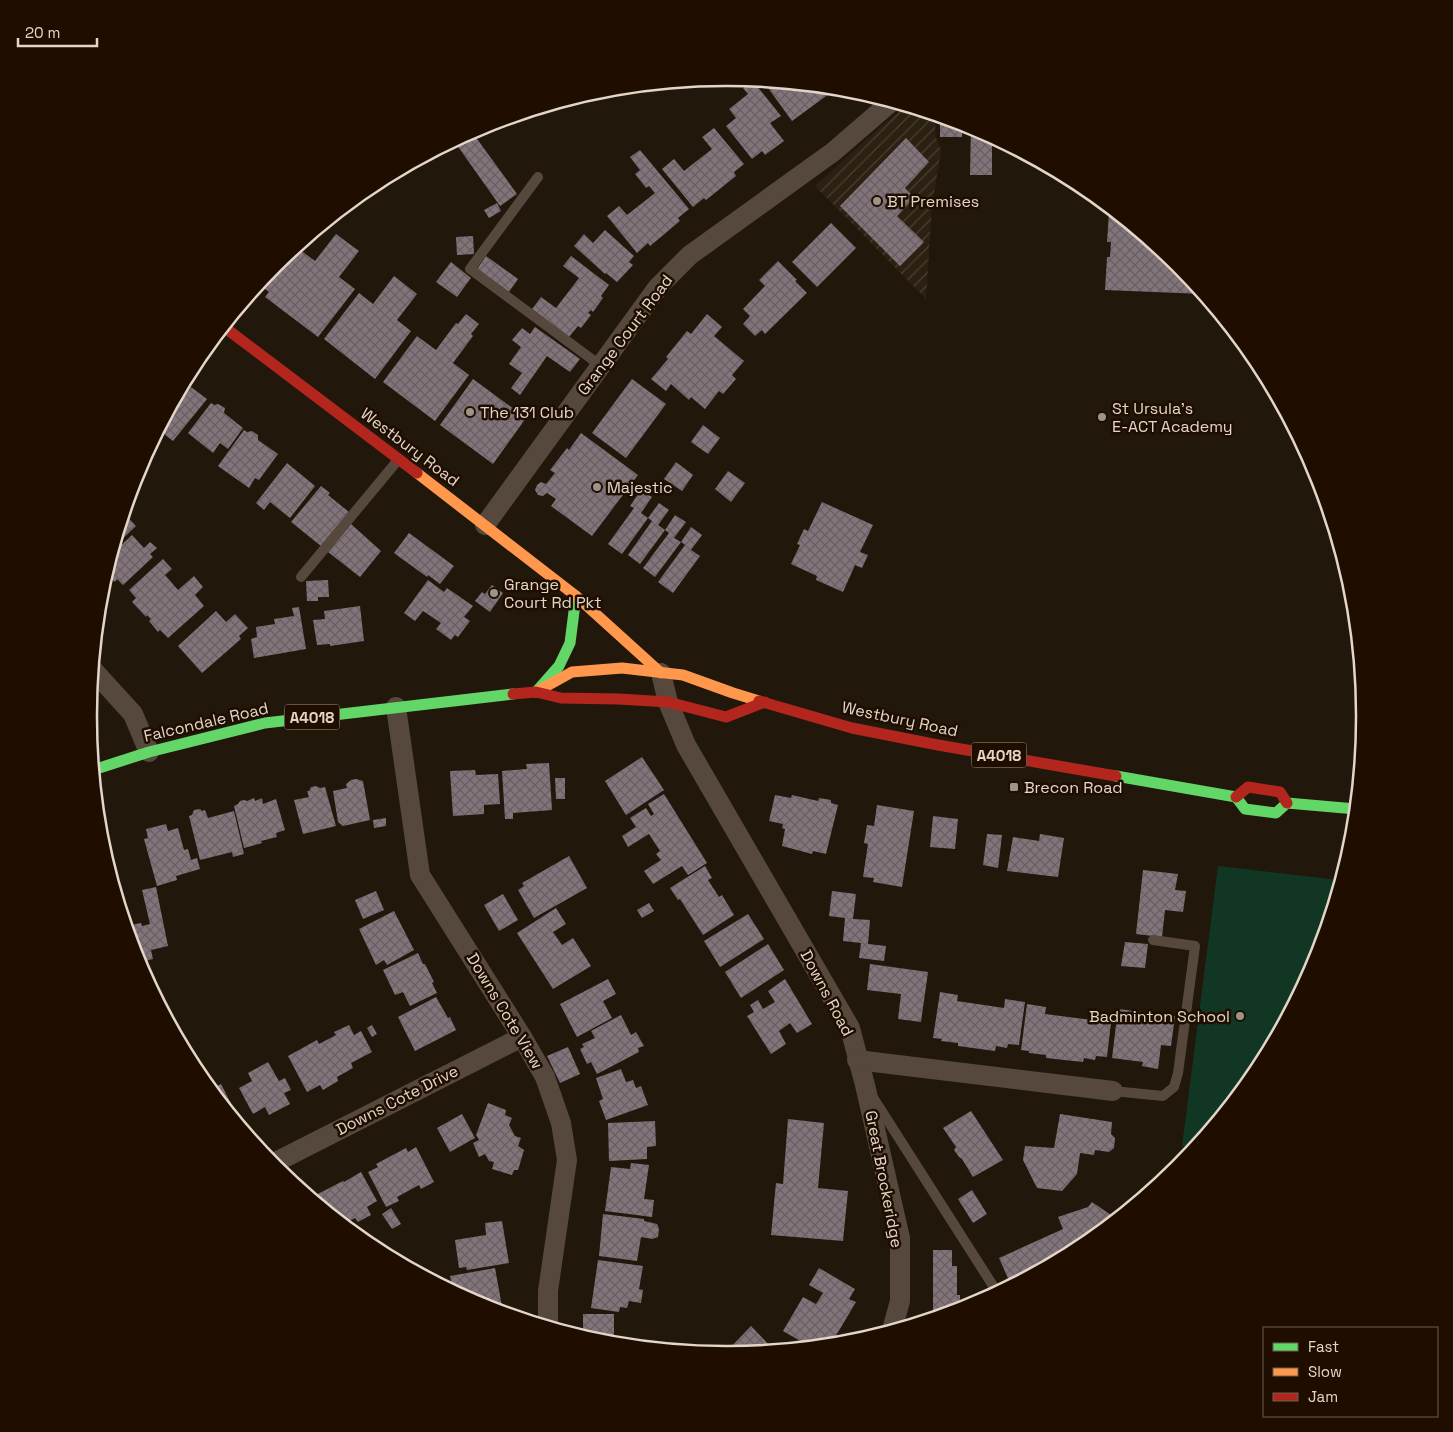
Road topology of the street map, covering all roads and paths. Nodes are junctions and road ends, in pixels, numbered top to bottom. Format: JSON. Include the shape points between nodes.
{"nodes":[{"id":1,"x":885,"y":107,"type":"edge"},
{"id":2,"x":538,"y":177,"type":"dead end"},
{"id":3,"x":229,"y":331,"type":"edge"},
{"id":4,"x":601,"y":366,"type":"junction"},
{"id":5,"x":399,"y":459,"type":"junction"},
{"id":6,"x":486,"y":525,"type":"junction"},
{"id":7,"x":300,"y":577,"type":"dead end"},
{"id":8,"x":576,"y":596,"type":"junction"},
{"id":9,"x":660,"y":673,"type":"junction"},
{"id":10,"x":98,"y":676,"type":"edge"},
{"id":11,"x":536,"y":692,"type":"junction"},
{"id":12,"x":668,"y":702,"type":"junction"},
{"id":13,"x":765,"y":702,"type":"junction"},
{"id":14,"x":396,"y":707,"type":"junction"},
{"id":15,"x":149,"y":752,"type":"junction"},
{"id":16,"x":99,"y":768,"type":"edge"},
{"id":17,"x":1236,"y":797,"type":"junction"},
{"id":18,"x":1286,"y":803,"type":"junction"},
{"id":19,"x":1349,"y":808,"type":"edge"},
{"id":20,"x":1153,"y":940,"type":"dead end"},
{"id":21,"x":522,"y":1037,"type":"junction"},
{"id":22,"x":857,"y":1060,"type":"junction"},
{"id":23,"x":865,"y":1085,"type":"junction"},
{"id":24,"x":1114,"y":1091,"type":"joint"},
{"id":25,"x":280,"y":1160,"type":"edge"},
{"id":26,"x":993,"y":1286,"type":"edge"},
{"id":27,"x":548,"y":1319,"type":"edge"},
{"id":28,"x":894,"y":1322,"type":"edge"}],
"edges":[{"from":1,"to":4,"type":"street","name":"Grange Court Road","via":[[834,152],[690,255],[658,287]]},
{"from":2,"to":4,"type":"lane","via":[[470,270]]},
{"from":3,"to":5,"type":"main road","name":"Westbury Road"},
{"from":4,"to":6,"type":"street","name":"Grange Court Road"},
{"from":5,"to":6,"type":"main road","name":"Westbury Road"},
{"from":5,"to":7,"type":"lane"},
{"from":6,"to":8,"type":"main road","name":"Westbury Road"},
{"from":8,"to":9,"type":"main road","name":"Westbury Road"},
{"from":8,"to":11,"type":"main road","via":[[570,643],[559,666]]},
{"from":9,"to":11,"type":"main road","name":"Westbury Road","number":"A4018","via":[[622,668],[572,672]]},
{"from":9,"to":12,"type":"street","name":"Downs Road"},
{"from":9,"to":13,"type":"main road","name":"Westbury Road","number":"A4018","via":[[683,675]]},
{"from":10,"to":15,"type":"street","via":[[133,714]]},
{"from":11,"to":12,"type":"main road","number":"A4018","via":[[561,698]]},
{"from":11,"to":14,"type":"main road","name":"Falcondale Road","number":"A4018"},
{"from":12,"to":13,"type":"main road","number":"A4018","via":[[726,717]]},
{"from":12,"to":22,"type":"street","name":"Downs Road","via":[[686,745],[850,1028]]},
{"from":13,"to":17,"type":"main road","name":"Westbury Road","number":"A4018","via":[[852,728]]},
{"from":14,"to":15,"type":"main road","name":"Falcondale Road","number":"A4018","via":[[265,723]]},
{"from":14,"to":21,"type":"street","name":"Downs Cote View","via":[[420,875]]},
{"from":15,"to":16,"type":"main road","name":"Falcondale Road","number":"A4018"},
{"from":17,"to":18,"type":"main road","name":"Westbury Road","number":"A4018","via":[[1245,809],[1276,813]]},
{"from":17,"to":18,"type":"main road","name":"Westbury Road","number":"A4018","via":[[1248,787],[1280,792]]},
{"from":18,"to":19,"type":"main road","name":"Westbury Road","number":"A4018"},
{"from":20,"to":24,"type":"lane","via":[[1195,946],[1178,1073],[1174,1087],[1163,1096]]},
{"from":21,"to":25,"type":"street","name":"Downs Cote Drive"},
{"from":21,"to":27,"type":"street","name":"Downs Cote View","via":[[545,1077],[561,1123],[567,1160],[548,1291]]},
{"from":22,"to":23,"type":"street","name":"Great Brockeridge"},
{"from":22,"to":24,"type":"street"},
{"from":23,"to":26,"type":"lane"},
{"from":23,"to":28,"type":"street","name":"Great Brockeridge","via":[[900,1238],[900,1301]]}]}
